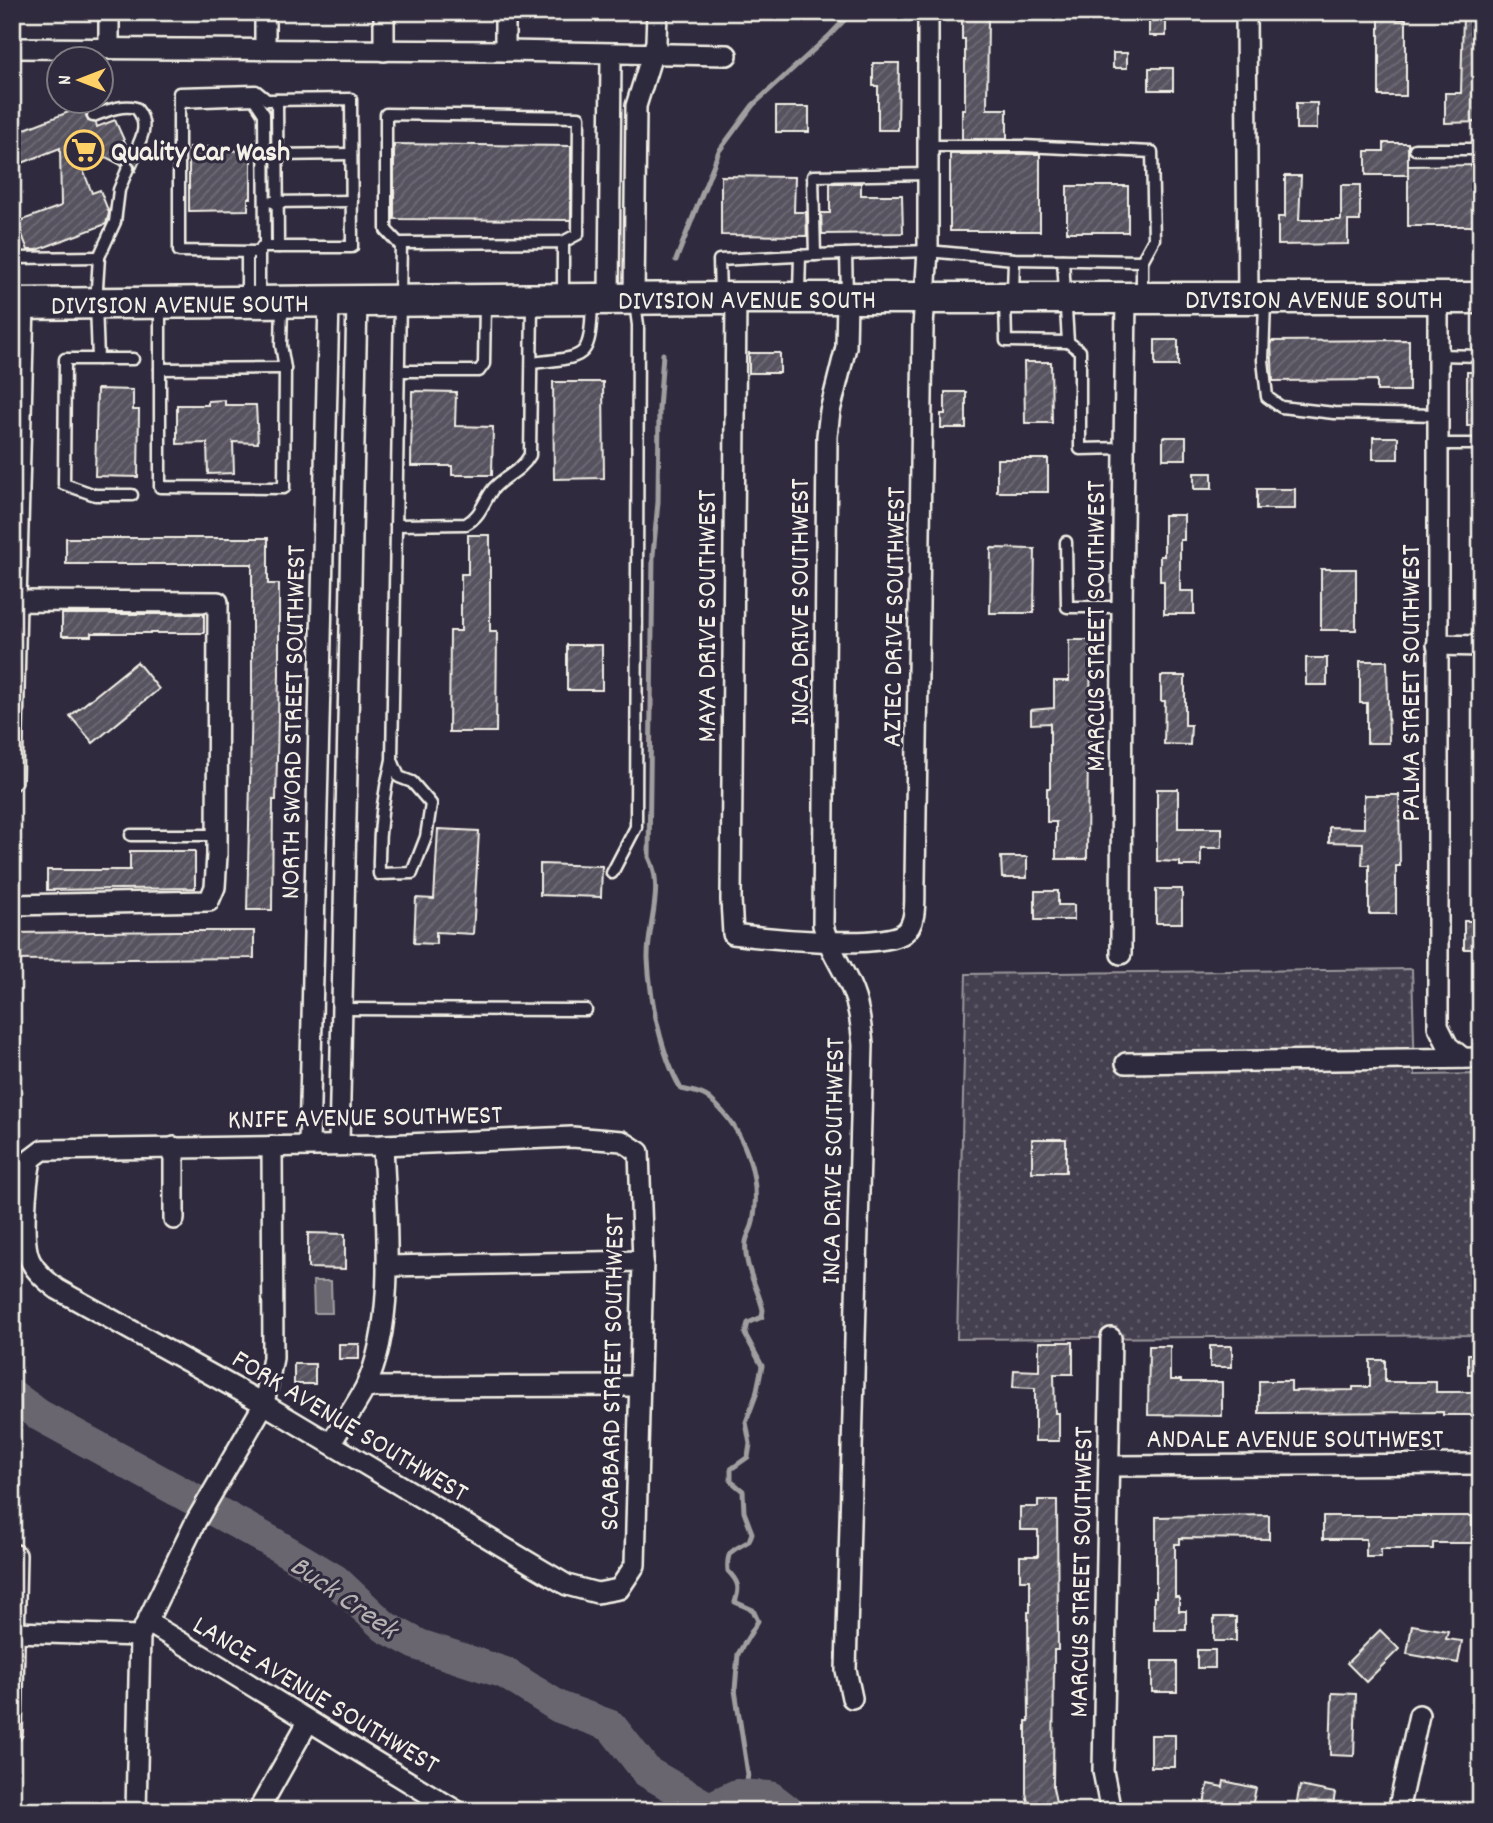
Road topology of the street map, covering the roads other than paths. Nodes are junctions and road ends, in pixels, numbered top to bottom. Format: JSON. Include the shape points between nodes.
{"nodes":[{"id":1,"x":108,"y":12,"type":"edge"},
{"id":2,"x":265,"y":12,"type":"edge"},
{"id":3,"x":384,"y":12,"type":"edge"},
{"id":4,"x":505,"y":12,"type":"edge"},
{"id":5,"x":657,"y":12,"type":"edge"},
{"id":6,"x":928,"y":12,"type":"edge"},
{"id":7,"x":1246,"y":12,"type":"edge"},
{"id":8,"x":108,"y":46,"type":"edge"},
{"id":9,"x":12,"y":48,"type":"edge"},
{"id":10,"x":46,"y":48,"type":"edge"},
{"id":11,"x":116,"y":49,"type":"edge"},
{"id":12,"x":265,"y":49,"type":"junction"},
{"id":13,"x":384,"y":51,"type":"junction"},
{"id":14,"x":505,"y":51,"type":"junction"},
{"id":15,"x":611,"y":54,"type":"junction"},
{"id":16,"x":652,"y":54,"type":"junction"},
{"id":17,"x":727,"y":55,"type":"dead end"},
{"id":18,"x":277,"y":100,"type":"junction"},
{"id":19,"x":179,"y":102,"type":"junction"},
{"id":20,"x":116,"y":108,"type":"edge"},
{"id":21,"x":928,"y":146,"type":"junction"},
{"id":22,"x":1415,"y":149,"type":"dead end"},
{"id":23,"x":1481,"y":149,"type":"edge"},
{"id":24,"x":135,"y":152,"type":"dead end"},
{"id":25,"x":351,"y":154,"type":"junction"},
{"id":26,"x":264,"y":155,"type":"junction"},
{"id":27,"x":277,"y":155,"type":"junction"},
{"id":28,"x":128,"y":168,"type":"dead end"},
{"id":29,"x":928,"y":174,"type":"junction"},
{"id":30,"x":352,"y":201,"type":"junction"},
{"id":31,"x":264,"y":202,"type":"junction"},
{"id":32,"x":277,"y":202,"type":"junction"},
{"id":33,"x":564,"y":242,"type":"junction"},
{"id":34,"x":401,"y":246,"type":"junction"},
{"id":35,"x":278,"y":247,"type":"junction"},
{"id":36,"x":261,"y":249,"type":"junction"},
{"id":37,"x":928,"y":251,"type":"junction"},
{"id":38,"x":247,"y":252,"type":"junction"},
{"id":39,"x":846,"y":254,"type":"junction"},
{"id":40,"x":816,"y":255,"type":"junction"},
{"id":41,"x":800,"y":256,"type":"junction"},
{"id":42,"x":99,"y":257,"type":"junction"},
{"id":43,"x":12,"y":258,"type":"edge"},
{"id":44,"x":1014,"y":259,"type":"junction"},
{"id":45,"x":1063,"y":260,"type":"junction"},
{"id":46,"x":1142,"y":261,"type":"junction"},
{"id":47,"x":728,"y":298,"type":"junction"},
{"id":48,"x":799,"y":298,"type":"junction"},
{"id":49,"x":1438,"y":298,"type":"junction"},
{"id":50,"x":1481,"y":298,"type":"edge"},
{"id":51,"x":847,"y":299,"type":"junction"},
{"id":52,"x":925,"y":299,"type":"junction"},
{"id":53,"x":1064,"y":299,"type":"junction"},
{"id":54,"x":1134,"y":299,"type":"junction"},
{"id":55,"x":1257,"y":299,"type":"junction"},
{"id":56,"x":485,"y":300,"type":"junction"},
{"id":57,"x":532,"y":300,"type":"junction"},
{"id":58,"x":599,"y":300,"type":"junction"},
{"id":59,"x":1009,"y":300,"type":"junction"},
{"id":60,"x":263,"y":301,"type":"junction"},
{"id":61,"x":343,"y":301,"type":"junction"},
{"id":62,"x":400,"y":301,"type":"junction"},
{"id":63,"x":160,"y":302,"type":"junction"},
{"id":64,"x":96,"y":303,"type":"junction"},
{"id":65,"x":18,"y":304,"type":"edge"},
{"id":66,"x":1068,"y":342,"type":"junction"},
{"id":67,"x":1438,"y":355,"type":"junction"},
{"id":68,"x":1481,"y":356,"type":"edge"},
{"id":69,"x":98,"y":359,"type":"junction"},
{"id":70,"x":133,"y":359,"type":"dead end"},
{"id":71,"x":531,"y":363,"type":"junction"},
{"id":72,"x":285,"y":368,"type":"junction"},
{"id":73,"x":160,"y":369,"type":"junction"},
{"id":74,"x":399,"y":371,"type":"junction"},
{"id":75,"x":1438,"y":415,"type":"junction"},
{"id":76,"x":1438,"y":444,"type":"junction"},
{"id":77,"x":1481,"y":444,"type":"edge"},
{"id":78,"x":1124,"y":448,"type":"junction"},
{"id":79,"x":132,"y":495,"type":"dead end"},
{"id":80,"x":396,"y":525,"type":"junction"},
{"id":81,"x":1066,"y":542,"type":"dead end"},
{"id":82,"x":16,"y":601,"type":"junction"},
{"id":83,"x":1122,"y":607,"type":"junction"},
{"id":84,"x":1437,"y":645,"type":"junction"},
{"id":85,"x":1481,"y":646,"type":"edge"},
{"id":86,"x":392,"y":760,"type":"junction"},
{"id":87,"x":12,"y":780,"type":"edge"},
{"id":88,"x":131,"y":835,"type":"dead end"},
{"id":89,"x":217,"y":835,"type":"junction"},
{"id":90,"x":612,"y":873,"type":"dead end"},
{"id":91,"x":12,"y":905,"type":"edge"},
{"id":92,"x":828,"y":940,"type":"junction"},
{"id":93,"x":1121,"y":954,"type":"dead end"},
{"id":94,"x":342,"y":1009,"type":"junction"},
{"id":95,"x":586,"y":1010,"type":"dead end"},
{"id":96,"x":1472,"y":1058,"type":"edge"},
{"id":97,"x":1126,"y":1063,"type":"dead end"},
{"id":98,"x":309,"y":1145,"type":"junction"},
{"id":99,"x":339,"y":1145,"type":"junction"},
{"id":100,"x":383,"y":1145,"type":"junction"},
{"id":101,"x":272,"y":1146,"type":"junction"},
{"id":102,"x":174,"y":1147,"type":"junction"},
{"id":103,"x":88,"y":1148,"type":"joint"},
{"id":104,"x":639,"y":1152,"type":"joint"},
{"id":105,"x":174,"y":1219,"type":"dead end"},
{"id":106,"x":643,"y":1261,"type":"junction"},
{"id":107,"x":387,"y":1266,"type":"junction"},
{"id":108,"x":1111,"y":1338,"type":"dead end"},
{"id":109,"x":638,"y":1386,"type":"junction"},
{"id":110,"x":366,"y":1387,"type":"junction"},
{"id":111,"x":264,"y":1404,"type":"junction"},
{"id":112,"x":331,"y":1443,"type":"junction"},
{"id":113,"x":1481,"y":1464,"type":"edge"},
{"id":114,"x":1110,"y":1465,"type":"junction"},
{"id":115,"x":16,"y":1555,"type":"dead end"},
{"id":116,"x":619,"y":1589,"type":"joint"},
{"id":117,"x":144,"y":1629,"type":"junction"},
{"id":118,"x":15,"y":1632,"type":"junction"},
{"id":119,"x":852,"y":1698,"type":"dead end"},
{"id":120,"x":1419,"y":1714,"type":"dead end"},
{"id":121,"x":308,"y":1722,"type":"junction"},
{"id":122,"x":12,"y":1732,"type":"edge"},
{"id":123,"x":1112,"y":1809,"type":"edge"},
{"id":124,"x":136,"y":1811,"type":"edge"},
{"id":125,"x":258,"y":1811,"type":"edge"},
{"id":126,"x":457,"y":1811,"type":"edge"},
{"id":127,"x":1398,"y":1811,"type":"edge"}],
"edges":[{"from":1,"to":8,"type":"street"},
{"from":2,"to":12,"type":"street"},
{"from":3,"to":13,"type":"street"},
{"from":4,"to":14,"type":"street"},
{"from":5,"to":16,"type":"street"},
{"from":6,"to":21,"type":"street","name":"AZTEC DRIVE SOUTHWEST"},
{"from":7,"to":55,"type":"street"},
{"from":9,"to":10,"type":"street"},
{"from":11,"to":12,"type":"street"},
{"from":12,"to":13,"type":"street"},
{"from":13,"to":14,"type":"street"},
{"from":14,"to":15,"type":"street"},
{"from":15,"to":16,"type":"street"},
{"from":15,"to":58,"type":"street"},
{"from":16,"to":17,"type":"street"},
{"from":16,"to":58,"type":"street","via":[[636,106]]},
{"from":18,"to":19,"type":"lane","via":[[267,100],[256,91],[179,93]]},
{"from":18,"to":25,"type":"lane","via":[[351,99]]},
{"from":18,"to":27,"type":"lane"},
{"from":19,"to":26,"type":"lane","via":[[254,99],[264,114]]},
{"from":19,"to":38,"type":"lane","via":[[179,251]]},
{"from":20,"to":24,"type":"lane","via":[[136,108],[144,122]]},
{"from":21,"to":29,"type":"street","name":"AZTEC DRIVE SOUTHWEST"},
{"from":21,"to":46,"type":"lane","via":[[1152,152],[1154,239]]},
{"from":22,"to":23,"type":"lane"},
{"from":25,"to":27,"type":"lane"},
{"from":25,"to":30,"type":"lane"},
{"from":26,"to":27,"type":"lane"},
{"from":26,"to":31,"type":"lane"},
{"from":27,"to":32,"type":"lane"},
{"from":28,"to":42,"type":"lane"},
{"from":29,"to":37,"type":"street","name":"AZTEC DRIVE SOUTHWEST"},
{"from":29,"to":40,"type":"lane","via":[[813,176]]},
{"from":30,"to":32,"type":"lane"},
{"from":30,"to":35,"type":"lane","via":[[352,247]]},
{"from":31,"to":32,"type":"lane"},
{"from":31,"to":36,"type":"lane","via":[[265,244]]},
{"from":32,"to":35,"type":"lane"},
{"from":33,"to":34,"type":"lane"},
{"from":33,"to":34,"type":"lane","via":[[578,234],[579,117],[386,114],[386,230]]},
{"from":33,"to":58,"type":"lane"},
{"from":34,"to":62,"type":"lane"},
{"from":35,"to":36,"type":"lane"},
{"from":36,"to":38,"type":"lane"},
{"from":36,"to":60,"type":"lane"},
{"from":37,"to":39,"type":"lane"},
{"from":37,"to":44,"type":"lane"},
{"from":37,"to":52,"type":"street","name":"AZTEC DRIVE SOUTHWEST"},
{"from":38,"to":60,"type":"lane"},
{"from":39,"to":40,"type":"lane"},
{"from":39,"to":51,"type":"lane"},
{"from":40,"to":41,"type":"lane"},
{"from":41,"to":47,"type":"lane","via":[[719,260]]},
{"from":41,"to":48,"type":"lane"},
{"from":42,"to":43,"type":"lane"},
{"from":42,"to":64,"type":"lane"},
{"from":44,"to":45,"type":"lane"},
{"from":44,"to":59,"type":"lane"},
{"from":45,"to":46,"type":"lane"},
{"from":45,"to":53,"type":"lane"},
{"from":46,"to":54,"type":"lane"},
{"from":47,"to":48,"type":"main road","name":"DIVISION AVENUE SOUTH"},
{"from":47,"to":58,"type":"main road","name":"DIVISION AVENUE SOUTH"},
{"from":47,"to":92,"type":"street","name":"MAYA DRIVE SOUTHWEST","via":[[733,934],[787,941]]},
{"from":48,"to":51,"type":"main road","name":"DIVISION AVENUE SOUTH"},
{"from":49,"to":50,"type":"main road","name":"DIVISION AVENUE SOUTH"},
{"from":49,"to":55,"type":"main road","name":"DIVISION AVENUE SOUTH"},
{"from":49,"to":67,"type":"street","name":"PALMA STREET SOUTHWEST"},
{"from":51,"to":52,"type":"main road","name":"DIVISION AVENUE SOUTH"},
{"from":51,"to":92,"type":"street","name":"INCA DRIVE SOUTHWEST","via":[[846,347],[827,436],[823,925]]},
{"from":52,"to":59,"type":"main road","name":"DIVISION AVENUE SOUTH"},
{"from":52,"to":92,"type":"street","name":"AZTEC DRIVE SOUTHWEST","via":[[913,921],[904,933],[886,940]]},
{"from":53,"to":54,"type":"main road","name":"DIVISION AVENUE SOUTH"},
{"from":53,"to":59,"type":"main road","name":"DIVISION AVENUE SOUTH"},
{"from":53,"to":66,"type":"lane"},
{"from":54,"to":55,"type":"main road","name":"DIVISION AVENUE SOUTH"},
{"from":54,"to":78,"type":"street","name":"MARCUS STREET SOUTHWEST"},
{"from":55,"to":75,"type":"lane","via":[[1267,397],[1281,407]]},
{"from":56,"to":57,"type":"main road","name":"DIVISION AVENUE SOUTH"},
{"from":56,"to":62,"type":"main road","name":"DIVISION AVENUE SOUTH"},
{"from":56,"to":74,"type":"lane","via":[[484,364],[478,371]]},
{"from":57,"to":58,"type":"main road","name":"DIVISION AVENUE SOUTH"},
{"from":57,"to":71,"type":"lane"},
{"from":58,"to":71,"type":"lane","via":[[583,351],[576,357]]},
{"from":58,"to":90,"type":"lane","via":[[638,325],[636,827]]},
{"from":59,"to":66,"type":"lane","via":[[1006,341]]},
{"from":60,"to":61,"type":"main road","name":"DIVISION AVENUE SOUTH"},
{"from":60,"to":63,"type":"main road","name":"DIVISION AVENUE SOUTH"},
{"from":60,"to":72,"type":"lane"},
{"from":61,"to":62,"type":"main road","name":"DIVISION AVENUE SOUTH"},
{"from":61,"to":94,"type":"street","name":"NORTH SWORD STREET SOUTHWEST"},
{"from":61,"to":98,"type":"street","name":"NORTH SWORD STREET SOUTHWEST"},
{"from":62,"to":74,"type":"lane"},
{"from":63,"to":64,"type":"main road","name":"DIVISION AVENUE SOUTH"},
{"from":63,"to":73,"type":"lane"},
{"from":64,"to":65,"type":"main road","name":"DIVISION AVENUE SOUTH"},
{"from":64,"to":69,"type":"lane"},
{"from":65,"to":82,"type":"street"},
{"from":66,"to":78,"type":"lane","via":[[1080,351],[1080,449]]},
{"from":67,"to":68,"type":"lane"},
{"from":67,"to":75,"type":"street","name":"PALMA STREET SOUTHWEST"},
{"from":69,"to":70,"type":"lane"},
{"from":69,"to":79,"type":"lane","via":[[65,359],[64,484],[95,495]]},
{"from":71,"to":80,"type":"lane","via":[[530,455],[523,467],[494,488],[476,519],[466,524]]},
{"from":72,"to":73,"type":"lane"},
{"from":72,"to":73,"type":"lane","via":[[284,488],[160,487]]},
{"from":74,"to":80,"type":"lane"},
{"from":75,"to":76,"type":"street","name":"PALMA STREET SOUTHWEST"},
{"from":76,"to":77,"type":"lane"},
{"from":76,"to":84,"type":"street","name":"PALMA STREET SOUTHWEST"},
{"from":78,"to":83,"type":"street","name":"MARCUS STREET SOUTHWEST"},
{"from":80,"to":86,"type":"lane"},
{"from":81,"to":83,"type":"lane","via":[[1067,607]]},
{"from":82,"to":87,"type":"street"},
{"from":82,"to":89,"type":"street","via":[[218,602]]},
{"from":83,"to":93,"type":"street","name":"MARCUS STREET SOUTHWEST"},
{"from":84,"to":85,"type":"street"},
{"from":84,"to":96,"type":"street","name":"PALMA STREET SOUTHWEST","via":[[1438,1026],[1448,1046]]},
{"from":86,"to":86,"type":"lane","via":[[378,835],[379,874],[412,873],[426,837],[431,804],[412,782],[399,777]]},
{"from":88,"to":89,"type":"lane"},
{"from":89,"to":91,"type":"street","via":[[215,887],[209,901]]},
{"from":92,"to":119,"type":"street","name":"INCA DRIVE SOUTHWEST","via":[[851,988],[863,1045],[846,1670]]},
{"from":94,"to":95,"type":"lane"},
{"from":94,"to":99,"type":"street","name":"NORTH SWORD STREET SOUTHWEST"},
{"from":96,"to":97,"type":"street"},
{"from":98,"to":99,"type":"street","name":"KNIFE AVENUE SOUTHWEST"},
{"from":98,"to":101,"type":"street","name":"KNIFE AVENUE SOUTHWEST"},
{"from":99,"to":100,"type":"street","name":"KNIFE AVENUE SOUTHWEST"},
{"from":100,"to":104,"type":"street","name":"KNIFE AVENUE SOUTHWEST","via":[[572,1138],[622,1142]]},
{"from":100,"to":107,"type":"street"},
{"from":101,"to":102,"type":"street","name":"KNIFE AVENUE SOUTHWEST"},
{"from":101,"to":111,"type":"street","via":[[273,1358]]},
{"from":102,"to":103,"type":"street","name":"KNIFE AVENUE SOUTHWEST"},
{"from":102,"to":105,"type":"street"},
{"from":103,"to":111,"type":"street","name":"FORK AVENUE SOUTHWEST","via":[[43,1150],[31,1159],[26,1227],[29,1259],[57,1289]]},
{"from":104,"to":106,"type":"street","name":"SCABBARD STREET SOUTHWEST"},
{"from":106,"to":107,"type":"street"},
{"from":106,"to":109,"type":"street","name":"SCABBARD STREET SOUTHWEST"},
{"from":107,"to":110,"type":"street","via":[[384,1315]]},
{"from":108,"to":114,"type":"street","name":"MARCUS STREET SOUTHWEST"},
{"from":109,"to":110,"type":"street"},
{"from":109,"to":116,"type":"street","name":"SCABBARD STREET SOUTHWEST","via":[[635,1565]]},
{"from":110,"to":112,"type":"street"},
{"from":111,"to":112,"type":"street","name":"FORK AVENUE SOUTHWEST"},
{"from":111,"to":117,"type":"street","via":[[196,1521]]},
{"from":112,"to":116,"type":"street","name":"FORK AVENUE SOUTHWEST","via":[[568,1585],[597,1594]]},
{"from":113,"to":114,"type":"street","name":"ANDALE AVENUE SOUTHWEST"},
{"from":114,"to":123,"type":"street","name":"MARCUS STREET SOUTHWEST","via":[[1103,1771]]},
{"from":115,"to":118,"type":"street"},
{"from":117,"to":118,"type":"street","name":"LANCE AVENUE SOUTHWEST"},
{"from":117,"to":121,"type":"street","name":"LANCE AVENUE SOUTHWEST","via":[[231,1672]]},
{"from":117,"to":124,"type":"street"},
{"from":118,"to":122,"type":"street"},
{"from":120,"to":127,"type":"street"},
{"from":121,"to":125,"type":"street"},
{"from":121,"to":126,"type":"street","name":"LANCE AVENUE SOUTHWEST"}]}
